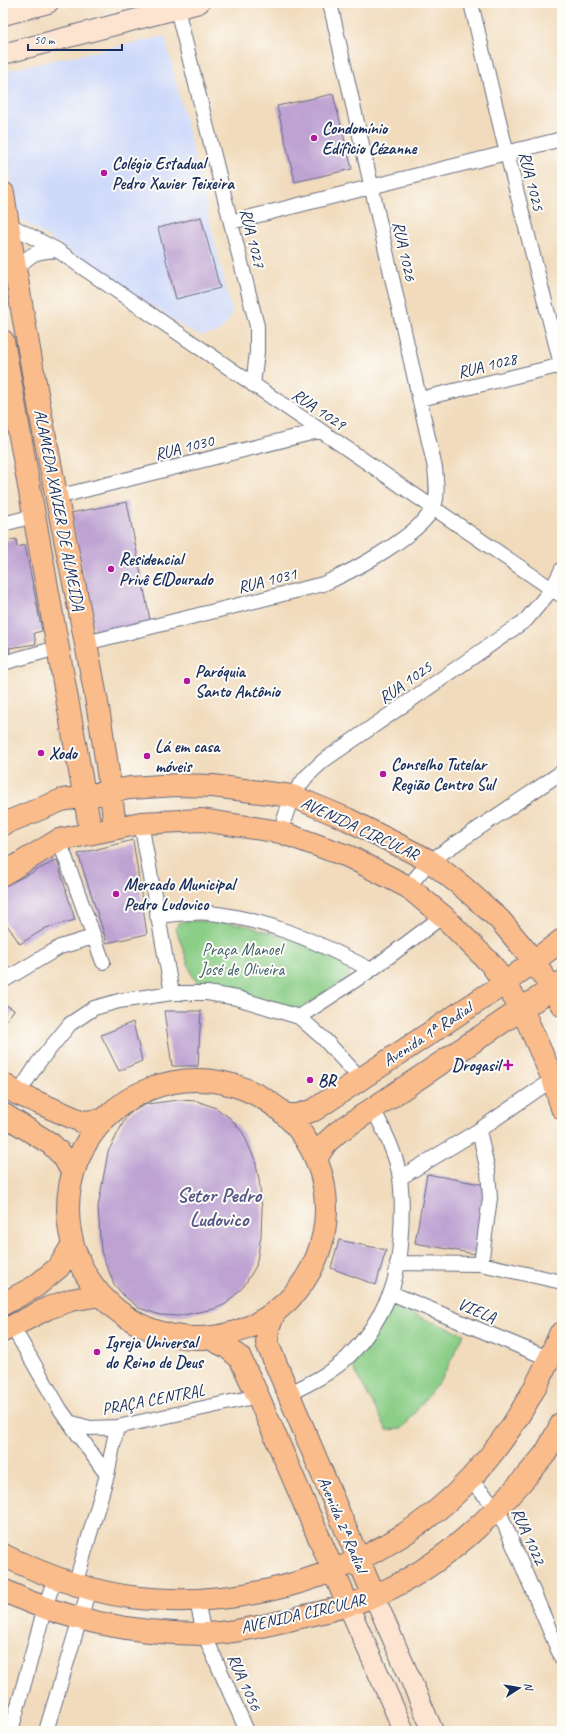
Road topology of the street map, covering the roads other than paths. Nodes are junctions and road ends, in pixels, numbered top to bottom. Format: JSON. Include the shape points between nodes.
{"nodes":[{"id":1,"x":48,"y":3,"type":"edge"},
{"id":2,"x":199,"y":3,"type":"edge"},
{"id":3,"x":330,"y":3,"type":"edge"},
{"id":4,"x":471,"y":3,"type":"edge"},
{"id":5,"x":177,"y":9,"type":"junction"},
{"id":6,"x":3,"y":15,"type":"edge"},
{"id":7,"x":3,"y":54,"type":"edge"},
{"id":8,"x":562,"y":140,"type":"edge"},
{"id":9,"x":507,"y":154,"type":"junction"},
{"id":10,"x":373,"y":188,"type":"junction"},
{"id":11,"x":3,"y":193,"type":"edge"},
{"id":12,"x":231,"y":222,"type":"junction"},
{"id":13,"x":8,"y":224,"type":"junction"},
{"id":14,"x":57,"y":250,"type":"junction"},
{"id":15,"x":15,"y":270,"type":"junction"},
{"id":16,"x":3,"y":341,"type":"edge"},
{"id":17,"x":562,"y":366,"type":"edge"},
{"id":18,"x":6,"y":375,"type":"edge"},
{"id":19,"x":253,"y":385,"type":"junction"},
{"id":20,"x":420,"y":400,"type":"junction"},
{"id":21,"x":319,"y":431,"type":"junction"},
{"id":22,"x":57,"y":497,"type":"junction"},
{"id":23,"x":434,"y":508,"type":"junction"},
{"id":24,"x":34,"y":516,"type":"junction"},
{"id":25,"x":3,"y":524,"type":"edge"},
{"id":26,"x":562,"y":569,"type":"edge"},
{"id":27,"x":557,"y":592,"type":"edge"},
{"id":28,"x":86,"y":643,"type":"junction"},
{"id":29,"x":57,"y":648,"type":"junction"},
{"id":30,"x":3,"y":663,"type":"edge"},
{"id":31,"x":562,"y":772,"type":"edge"},
{"id":32,"x":111,"y":791,"type":"junction"},
{"id":33,"x":85,"y":796,"type":"junction"},
{"id":34,"x":292,"y":796,"type":"junction"},
{"id":35,"x":141,"y":823,"type":"junction"},
{"id":36,"x":3,"y":824,"type":"edge"},
{"id":37,"x":115,"y":828,"type":"junction"},
{"id":38,"x":280,"y":832,"type":"junction"},
{"id":39,"x":91,"y":833,"type":"junction"},
{"id":40,"x":59,"y":840,"type":"junction"},
{"id":41,"x":430,"y":861,"type":"junction"},
{"id":42,"x":3,"y":874,"type":"edge"},
{"id":43,"x":408,"y":887,"type":"junction"},
{"id":44,"x":158,"y":916,"type":"junction"},
{"id":45,"x":443,"y":916,"type":"junction"},
{"id":46,"x":93,"y":937,"type":"junction"},
{"id":47,"x":562,"y":940,"type":"edge"},
{"id":48,"x":534,"y":961,"type":"junction"},
{"id":49,"x":103,"y":962,"type":"dead end"},
{"id":50,"x":371,"y":970,"type":"junction"},
{"id":51,"x":3,"y":981,"type":"edge"},
{"id":52,"x":505,"y":983,"type":"junction"},
{"id":53,"x":559,"y":992,"type":"edge"},
{"id":54,"x":172,"y":993,"type":"junction"},
{"id":55,"x":522,"y":1009,"type":"junction"},
{"id":56,"x":299,"y":1016,"type":"junction"},
{"id":57,"x":360,"y":1078,"type":"junction"},
{"id":58,"x":553,"y":1079,"type":"junction"},
{"id":59,"x":11,"y":1089,"type":"edge"},
{"id":60,"x":562,"y":1108,"type":"edge"},
{"id":61,"x":373,"y":1109,"type":"junction"},
{"id":62,"x":286,"y":1115,"type":"junction"},
{"id":63,"x":4,"y":1118,"type":"edge"},
{"id":64,"x":103,"y":1120,"type":"junction"},
{"id":65,"x":479,"y":1130,"type":"junction"},
{"id":66,"x":316,"y":1158,"type":"junction"},
{"id":67,"x":72,"y":1173,"type":"junction"},
{"id":68,"x":400,"y":1178,"type":"junction"},
{"id":69,"x":73,"y":1244,"type":"junction"},
{"id":70,"x":398,"y":1263,"type":"junction"},
{"id":71,"x":481,"y":1264,"type":"junction"},
{"id":72,"x":562,"y":1282,"type":"edge"},
{"id":73,"x":391,"y":1293,"type":"junction"},
{"id":74,"x":100,"y":1295,"type":"junction"},
{"id":75,"x":3,"y":1304,"type":"edge"},
{"id":76,"x":274,"y":1314,"type":"junction"},
{"id":77,"x":7,"y":1329,"type":"edge"},
{"id":78,"x":561,"y":1330,"type":"edge"},
{"id":79,"x":209,"y":1338,"type":"junction"},
{"id":80,"x":550,"y":1359,"type":"junction"},
{"id":81,"x":288,"y":1394,"type":"junction"},
{"id":82,"x":258,"y":1396,"type":"junction"},
{"id":83,"x":72,"y":1423,"type":"junction"},
{"id":84,"x":562,"y":1424,"type":"edge"},
{"id":85,"x":117,"y":1427,"type":"junction"},
{"id":86,"x":107,"y":1475,"type":"junction"},
{"id":87,"x":470,"y":1480,"type":"junction"},
{"id":88,"x":498,"y":1509,"type":"junction"},
{"id":89,"x":3,"y":1554,"type":"edge"},
{"id":90,"x":358,"y":1559,"type":"junction"},
{"id":91,"x":332,"y":1570,"type":"junction"},
{"id":92,"x":73,"y":1584,"type":"junction"},
{"id":93,"x":3,"y":1590,"type":"edge"},
{"id":94,"x":374,"y":1596,"type":"junction"},
{"id":95,"x":197,"y":1601,"type":"junction"},
{"id":96,"x":348,"y":1605,"type":"junction"},
{"id":97,"x":45,"y":1607,"type":"junction"},
{"id":98,"x":80,"y":1618,"type":"junction"},
{"id":99,"x":204,"y":1634,"type":"junction"},
{"id":100,"x":562,"y":1659,"type":"edge"},
{"id":101,"x":11,"y":1731,"type":"edge"},
{"id":102,"x":46,"y":1731,"type":"edge"},
{"id":103,"x":247,"y":1731,"type":"edge"},
{"id":104,"x":404,"y":1731,"type":"edge"},
{"id":105,"x":433,"y":1731,"type":"edge"}],
"edges":[{"from":1,"to":6,"type":"main road"},
{"from":2,"to":5,"type":"main road"},
{"from":3,"to":10,"type":"street","name":"RUA 1026"},
{"from":4,"to":9,"type":"street","name":"RUA 1025"},
{"from":5,"to":7,"type":"main road"},
{"from":5,"to":12,"type":"street","name":"RUA 1027"},
{"from":8,"to":9,"type":"street"},
{"from":9,"to":10,"type":"street"},
{"from":9,"to":17,"type":"street","name":"RUA 1025"},
{"from":10,"to":12,"type":"street"},
{"from":10,"to":20,"type":"street","name":"RUA 1026"},
{"from":11,"to":13,"type":"main road","name":"ALAMEDA XAVIER DE ALMEIDA"},
{"from":12,"to":19,"type":"street","name":"RUA 1027","via":[[257,326]]},
{"from":13,"to":14,"type":"street","name":"RUA 1029"},
{"from":13,"to":15,"type":"main road","name":"ALAMEDA XAVIER DE ALMEIDA"},
{"from":14,"to":15,"type":"street","via":[[37,252]]},
{"from":14,"to":19,"type":"street","name":"RUA 1029"},
{"from":15,"to":22,"type":"main road","name":"ALAMEDA XAVIER DE ALMEIDA"},
{"from":16,"to":18,"type":"main road","name":"ALAMEDA XAVIER DE ALMEIDA"},
{"from":17,"to":20,"type":"street","name":"RUA 1028"},
{"from":18,"to":24,"type":"main road","name":"ALAMEDA XAVIER DE ALMEIDA"},
{"from":19,"to":21,"type":"street","name":"RUA 1029"},
{"from":20,"to":23,"type":"street","name":"RUA 1026","via":[[435,468]]},
{"from":21,"to":22,"type":"street","name":"RUA 1030"},
{"from":21,"to":23,"type":"street","name":"RUA 1029"},
{"from":22,"to":28,"type":"main road","name":"ALAMEDA XAVIER DE ALMEIDA"},
{"from":23,"to":27,"type":"street","name":"RUA 1029"},
{"from":23,"to":28,"type":"street","name":"RUA 1031","via":[[419,527],[350,573],[323,584]]},
{"from":24,"to":25,"type":"street"},
{"from":24,"to":29,"type":"main road","name":"ALAMEDA XAVIER DE ALMEIDA"},
{"from":26,"to":27,"type":"street","name":"RUA 1025"},
{"from":27,"to":34,"type":"street","name":"RUA 1025","via":[[526,620],[323,761],[306,777]]},
{"from":28,"to":32,"type":"main road","name":"ALAMEDA XAVIER DE ALMEIDA"},
{"from":29,"to":30,"type":"street"},
{"from":29,"to":33,"type":"main road","name":"ALAMEDA XAVIER DE ALMEIDA"},
{"from":31,"to":41,"type":"street"},
{"from":32,"to":33,"type":"main road","name":"AVENIDA CIRCULAR"},
{"from":32,"to":34,"type":"main road","name":"AVENIDA CIRCULAR","via":[[177,785],[213,786]]},
{"from":32,"to":37,"type":"main road","name":"ALAMEDA XAVIER DE ALMEIDA"},
{"from":33,"to":36,"type":"main road","name":"AVENIDA CIRCULAR","via":[[62,800]]},
{"from":33,"to":39,"type":"main road","name":"ALAMEDA XAVIER DE ALMEIDA"},
{"from":34,"to":38,"type":"street","name":"RUA 1025"},
{"from":34,"to":41,"type":"main road","name":"AVENIDA CIRCULAR","via":[[347,819]]},
{"from":35,"to":37,"type":"main road","name":"AVENIDA CIRCULAR"},
{"from":35,"to":38,"type":"main road","name":"AVENIDA CIRCULAR","via":[[202,820]]},
{"from":35,"to":44,"type":"street"},
{"from":37,"to":39,"type":"main road","name":"AVENIDA CIRCULAR"},
{"from":38,"to":43,"type":"main road","name":"AVENIDA CIRCULAR","via":[[350,856]]},
{"from":39,"to":40,"type":"main road","name":"AVENIDA CIRCULAR"},
{"from":40,"to":42,"type":"main road","name":"AVENIDA CIRCULAR"},
{"from":40,"to":46,"type":"street"},
{"from":41,"to":43,"type":"street"},
{"from":41,"to":48,"type":"main road","name":"AVENIDA CIRCULAR","via":[[500,920]]},
{"from":43,"to":45,"type":"main road","name":"AVENIDA CIRCULAR"},
{"from":44,"to":50,"type":"street","via":[[209,912],[274,926],[327,946]]},
{"from":44,"to":54,"type":"street"},
{"from":45,"to":50,"type":"street"},
{"from":45,"to":52,"type":"main road","name":"AVENIDA CIRCULAR","via":[[491,964]]},
{"from":46,"to":49,"type":"street"},
{"from":46,"to":51,"type":"street","via":[[60,947]]},
{"from":47,"to":48,"type":"main road","name":"Avenida 1ª Radial"},
{"from":48,"to":52,"type":"main road","name":"Avenida 1ª Radial"},
{"from":48,"to":53,"type":"main road","name":"AVENIDA CIRCULAR"},
{"from":50,"to":56,"type":"street"},
{"from":52,"to":55,"type":"main road","name":"AVENIDA CIRCULAR"},
{"from":52,"to":57,"type":"main road","name":"Avenida 1ª Radial"},
{"from":53,"to":55,"type":"main road","name":"Avenida 1ª Radial"},
{"from":54,"to":56,"type":"street","via":[[207,993],[237,998]]},
{"from":54,"to":59,"type":"street","via":[[94,1008],[70,1024],[38,1063]]},
{"from":55,"to":58,"type":"main road","name":"AVENIDA CIRCULAR"},
{"from":55,"to":61,"type":"main road","name":"Avenida 1ª Radial"},
{"from":56,"to":57,"type":"street"},
{"from":57,"to":62,"type":"main road","name":"Avenida 1ª Radial","via":[[314,1110],[298,1115]]},
{"from":58,"to":60,"type":"main road","name":"AVENIDA CIRCULAR"},
{"from":58,"to":65,"type":"street"},
{"from":59,"to":64,"type":"main road","via":[[83,1122]]},
{"from":61,"to":66,"type":"main road","name":"Avenida 1ª Radial","via":[[338,1132]]},
{"from":61,"to":68,"type":"street","via":[[388,1138]]},
{"from":62,"to":64,"type":"main road","via":[[251,1091],[210,1080],[168,1082],[129,1099]]},
{"from":62,"to":66,"type":"main road","via":[[304,1136]]},
{"from":63,"to":67,"type":"main road","via":[[51,1144],[63,1156]]},
{"from":64,"to":67,"type":"main road","via":[[86,1144]]},
{"from":65,"to":68,"type":"street"},
{"from":65,"to":71,"type":"street","via":[[488,1172],[490,1198]]},
{"from":66,"to":76,"type":"main road","via":[[326,1201],[322,1244],[304,1283]]},
{"from":67,"to":69,"type":"main road","via":[[68,1209]]},
{"from":68,"to":70,"type":"street"},
{"from":69,"to":74,"type":"main road","via":[[85,1273]]},
{"from":69,"to":75,"type":"main road","via":[[59,1267],[36,1286]]},
{"from":70,"to":71,"type":"street"},
{"from":70,"to":73,"type":"street"},
{"from":71,"to":72,"type":"street"},
{"from":73,"to":80,"type":"street","name":"VIELA"},
{"from":73,"to":81,"type":"street","via":[[379,1316],[347,1357],[324,1375]]},
{"from":74,"to":77,"type":"main road","via":[[71,1300],[48,1308]]},
{"from":74,"to":79,"type":"main road","via":[[138,1324],[172,1337]]},
{"from":76,"to":79,"type":"main road","via":[[242,1332]]},
{"from":76,"to":81,"type":"main road","name":"Avenida 2ª Radial","via":[[268,1328],[267,1343]]},
{"from":77,"to":83,"type":"street"},
{"from":78,"to":80,"type":"main road","name":"AVENIDA CIRCULAR"},
{"from":79,"to":82,"type":"main road","name":"Avenida 2ª Radial","via":[[227,1346],[240,1358]]},
{"from":80,"to":87,"type":"main road","name":"AVENIDA CIRCULAR","via":[[513,1426]]},
{"from":81,"to":90,"type":"main road","name":"Avenida 2ª Radial"},
{"from":82,"to":85,"type":"street","name":"PRAÇA CENTRAL"},
{"from":82,"to":91,"type":"main road","name":"Avenida 2ª Radial"},
{"from":83,"to":85,"type":"street","name":"PRAÇA CENTRAL","via":[[90,1428]]},
{"from":83,"to":86,"type":"street"},
{"from":84,"to":88,"type":"main road","name":"AVENIDA CIRCULAR","via":[[545,1454]]},
{"from":85,"to":86,"type":"street"},
{"from":86,"to":92,"type":"street"},
{"from":87,"to":88,"type":"street","name":"RUA 1022"},
{"from":87,"to":90,"type":"main road","name":"AVENIDA CIRCULAR","via":[[410,1530]]},
{"from":88,"to":94,"type":"main road","name":"AVENIDA CIRCULAR","via":[[457,1545],[423,1569]]},
{"from":88,"to":100,"type":"street","name":"RUA 1022"},
{"from":89,"to":92,"type":"main road","name":"AVENIDA CIRCULAR"},
{"from":90,"to":91,"type":"main road","name":"AVENIDA CIRCULAR"},
{"from":90,"to":94,"type":"main road","name":"Avenida 2ª Radial"},
{"from":91,"to":95,"type":"main road","name":"AVENIDA CIRCULAR","via":[[277,1588]]},
{"from":91,"to":96,"type":"main road","name":"Avenida 2ª Radial"},
{"from":92,"to":95,"type":"main road","name":"AVENIDA CIRCULAR","via":[[137,1598]]},
{"from":92,"to":97,"type":"street"},
{"from":92,"to":98,"type":"street"},
{"from":93,"to":97,"type":"main road","name":"AVENIDA CIRCULAR"},
{"from":94,"to":96,"type":"main road","name":"AVENIDA CIRCULAR"},
{"from":94,"to":105,"type":"main road","name":"Avenida 2ª Radial"},
{"from":95,"to":99,"type":"street","name":"RUA 1056"},
{"from":96,"to":99,"type":"main road","name":"AVENIDA CIRCULAR","via":[[282,1622]]},
{"from":96,"to":104,"type":"main road","name":"Avenida 2ª Radial"},
{"from":97,"to":98,"type":"main road","name":"AVENIDA CIRCULAR"},
{"from":97,"to":101,"type":"street"},
{"from":98,"to":99,"type":"main road","name":"AVENIDA CIRCULAR","via":[[123,1628]]},
{"from":98,"to":102,"type":"street"},
{"from":99,"to":103,"type":"street","name":"RUA 1056"}]}
